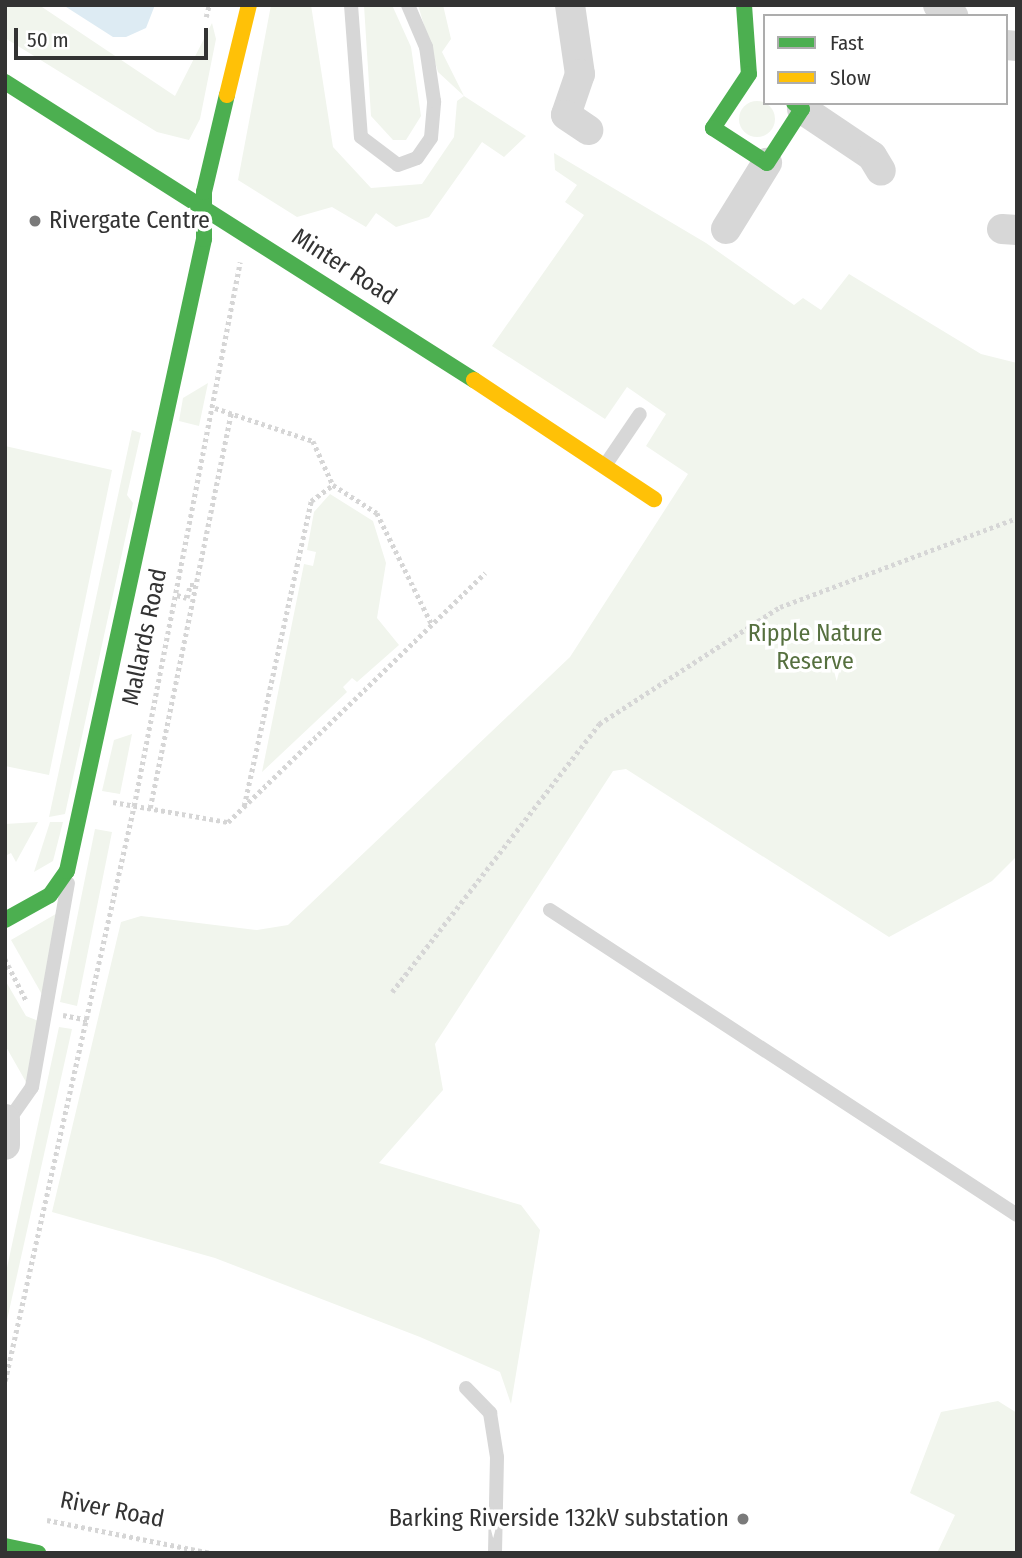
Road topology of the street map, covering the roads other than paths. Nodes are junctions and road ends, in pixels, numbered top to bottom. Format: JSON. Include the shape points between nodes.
{"nodes":[{"id":1,"x":249,"y":5,"type":"edge"},
{"id":2,"x":351,"y":5,"type":"edge"},
{"id":3,"x":408,"y":5,"type":"edge"},
{"id":4,"x":570,"y":5,"type":"edge"},
{"id":5,"x":744,"y":5,"type":"edge"},
{"id":6,"x":757,"y":79,"type":"edge"},
{"id":7,"x":5,"y":82,"type":"edge"},
{"id":8,"x":798,"y":106,"type":"edge"},
{"id":9,"x":587,"y":130,"type":"dead end"},
{"id":10,"x":767,"y":163,"type":"junction"},
{"id":11,"x":881,"y":171,"type":"dead end"},
{"id":12,"x":202,"y":205,"type":"junction"},
{"id":13,"x":726,"y":229,"type":"dead end"},
{"id":14,"x":640,"y":414,"type":"dead end"},
{"id":15,"x":605,"y":465,"type":"junction"},
{"id":16,"x":654,"y":499,"type":"dead end"},
{"id":17,"x":67,"y":871,"type":"junction"},
{"id":18,"x":550,"y":910,"type":"dead end"},
{"id":19,"x":5,"y":920,"type":"edge"},
{"id":20,"x":6,"y":1129,"type":"edge"},
{"id":21,"x":1017,"y":1216,"type":"edge"},
{"id":22,"x":466,"y":1388,"type":"dead end"},
{"id":23,"x":5,"y":1546,"type":"edge"},
{"id":24,"x":38,"y":1553,"type":"edge"},
{"id":25,"x":495,"y":1553,"type":"edge"}],
"edges":[{"from":1,"to":12,"type":"street","name":"Mallards Road"},
{"from":2,"to":3,"type":"lane","via":[[361,136],[398,165],[417,158],[431,138],[434,101],[426,47]]},
{"from":4,"to":9,"type":"street","via":[[580,74],[566,115]]},
{"from":5,"to":6,"type":"street"},
{"from":6,"to":10,"type":"street","via":[[713,128]]},
{"from":7,"to":12,"type":"street","name":"Minter Road"},
{"from":8,"to":10,"type":"street"},
{"from":8,"to":11,"type":"street","via":[[872,156]]},
{"from":10,"to":13,"type":"street"},
{"from":12,"to":15,"type":"street","name":"Minter Road"},
{"from":12,"to":17,"type":"street","name":"Mallards Road","via":[[204,239]]},
{"from":14,"to":15,"type":"lane"},
{"from":15,"to":16,"type":"street","name":"Minter Road"},
{"from":17,"to":19,"type":"street","name":"Mallards Road","via":[[50,895]]},
{"from":17,"to":20,"type":"lane","name":"Mallards Road","via":[[70,898],[44,1037],[32,1087]]},
{"from":18,"to":21,"type":"lane"},
{"from":22,"to":25,"type":"lane","via":[[491,1413],[497,1457]]},
{"from":23,"to":24,"type":"street"}]}
